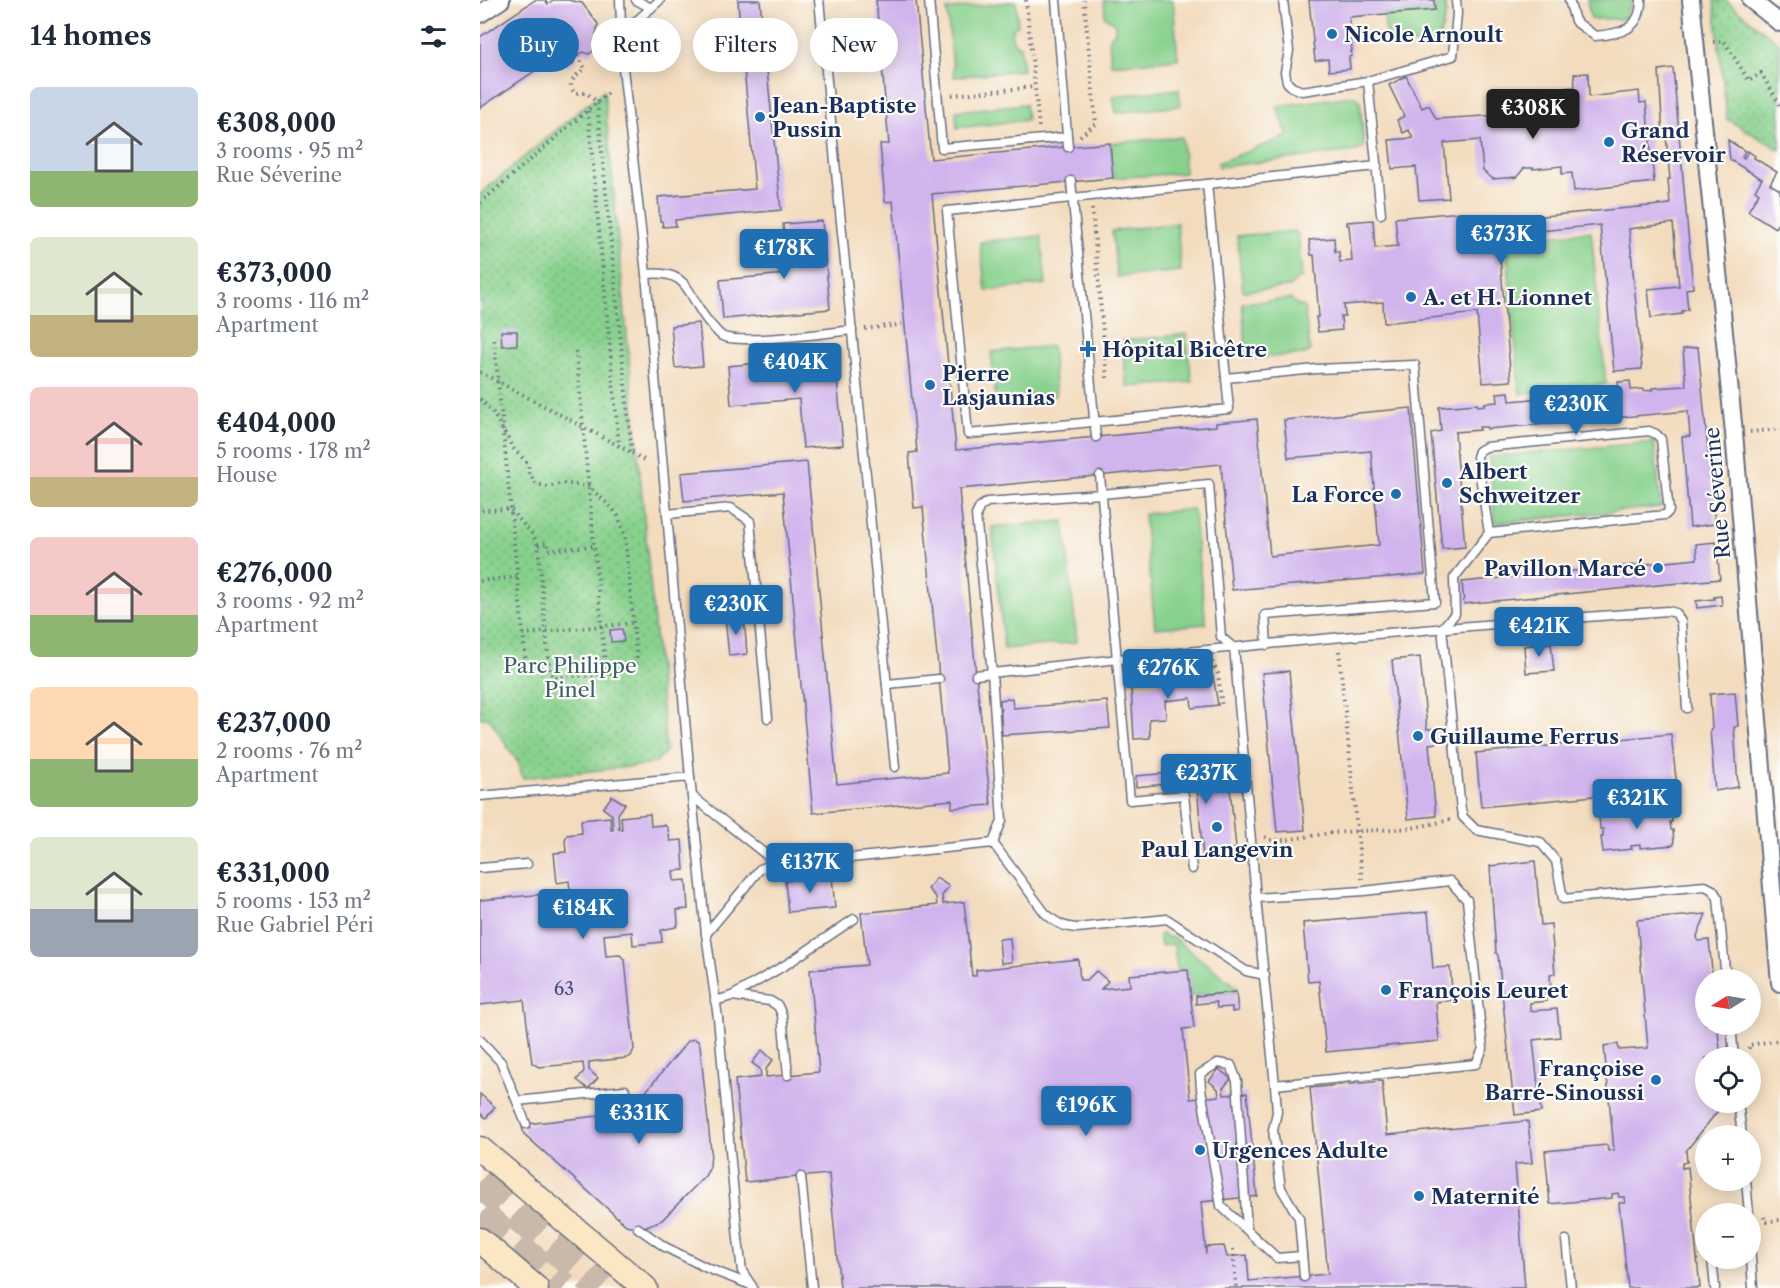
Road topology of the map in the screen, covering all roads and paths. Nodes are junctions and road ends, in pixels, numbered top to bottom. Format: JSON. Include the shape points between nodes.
{"nodes":[{"id":1,"x":501,"y":0,"type":"edge"},
{"id":2,"x":620,"y":0,"type":"edge"},
{"id":3,"x":636,"y":0,"type":"edge"},
{"id":4,"x":660,"y":0,"type":"edge"},
{"id":5,"x":819,"y":0,"type":"edge"},
{"id":6,"x":929,"y":0,"type":"edge"},
{"id":7,"x":1026,"y":0,"type":"edge"},
{"id":8,"x":1056,"y":0,"type":"edge"},
{"id":9,"x":1084,"y":0,"type":"edge"},
{"id":10,"x":1283,"y":0,"type":"edge"},
{"id":11,"x":1456,"y":0,"type":"edge"},
{"id":12,"x":1569,"y":0,"type":"edge"},
{"id":13,"x":1641,"y":0,"type":"edge"},
{"id":14,"x":1690,"y":0,"type":"edge"},
{"id":15,"x":1750,"y":0,"type":"edge"},
{"id":16,"x":651,"y":8,"type":"junction"},
{"id":17,"x":480,"y":14,"type":"edge"},
{"id":18,"x":621,"y":18,"type":"edge"},
{"id":19,"x":640,"y":18,"type":"edge"},
{"id":20,"x":1780,"y":23,"type":"edge"},
{"id":21,"x":1694,"y":44,"type":"junction"},
{"id":22,"x":579,"y":59,"type":"edge"},
{"id":23,"x":624,"y":72,"type":"edge"},
{"id":24,"x":1368,"y":81,"type":"junction"},
{"id":25,"x":626,"y":87,"type":"junction"},
{"id":26,"x":1035,"y":87,"type":"junction"},
{"id":27,"x":937,"y":96,"type":"junction"},
{"id":28,"x":597,"y":102,"type":"junction"},
{"id":29,"x":1780,"y":105,"type":"edge"},
{"id":30,"x":588,"y":111,"type":"junction"},
{"id":31,"x":1067,"y":136,"type":"junction"},
{"id":32,"x":1058,"y":137,"type":"junction"},
{"id":33,"x":1080,"y":146,"type":"dead end"},
{"id":34,"x":1068,"y":147,"type":"dead end"},
{"id":35,"x":1377,"y":166,"type":"junction"},
{"id":36,"x":1071,"y":181,"type":"dead end"},
{"id":37,"x":1207,"y":184,"type":"junction"},
{"id":38,"x":1090,"y":196,"type":"junction"},
{"id":39,"x":1073,"y":198,"type":"junction"},
{"id":40,"x":480,"y":203,"type":"edge"},
{"id":41,"x":1381,"y":214,"type":"dead end"},
{"id":42,"x":646,"y":274,"type":"junction"},
{"id":43,"x":906,"y":324,"type":"dead end"},
{"id":44,"x":852,"y":330,"type":"junction"},
{"id":45,"x":494,"y":340,"type":"dead end"},
{"id":46,"x":576,"y":351,"type":"dead end"},
{"id":47,"x":480,"y":372,"type":"edge"},
{"id":48,"x":1226,"y":378,"type":"junction"},
{"id":49,"x":498,"y":381,"type":"junction"},
{"id":50,"x":480,"y":399,"type":"edge"},
{"id":51,"x":1111,"y":420,"type":"junction"},
{"id":52,"x":1095,"y":422,"type":"junction"},
{"id":53,"x":582,"y":427,"type":"junction"},
{"id":54,"x":503,"y":428,"type":"junction"},
{"id":55,"x":1780,"y":429,"type":"edge"},
{"id":56,"x":1734,"y":433,"type":"junction"},
{"id":57,"x":1096,"y":437,"type":"dead end"},
{"id":58,"x":619,"y":446,"type":"junction"},
{"id":59,"x":632,"y":453,"type":"junction"},
{"id":60,"x":644,"y":460,"type":"dead end"},
{"id":61,"x":1100,"y":476,"type":"dead end"},
{"id":62,"x":588,"y":486,"type":"junction"},
{"id":63,"x":1101,"y":494,"type":"junction"},
{"id":64,"x":510,"y":509,"type":"junction"},
{"id":65,"x":480,"y":512,"type":"edge"},
{"id":66,"x":667,"y":514,"type":"junction"},
{"id":67,"x":1489,"y":533,"type":"junction"},
{"id":68,"x":538,"y":544,"type":"junction"},
{"id":69,"x":594,"y":546,"type":"junction"},
{"id":70,"x":517,"y":577,"type":"junction"},
{"id":71,"x":480,"y":581,"type":"edge"},
{"id":72,"x":633,"y":623,"type":"junction"},
{"id":73,"x":602,"y":626,"type":"junction"},
{"id":74,"x":1442,"y":628,"type":"junction"},
{"id":75,"x":546,"y":632,"type":"junction"},
{"id":76,"x":523,"y":634,"type":"junction"},
{"id":77,"x":1338,"y":638,"type":"junction"},
{"id":78,"x":1267,"y":645,"type":"junction"},
{"id":79,"x":1233,"y":648,"type":"junction"},
{"id":80,"x":1117,"y":659,"type":"junction"},
{"id":81,"x":526,"y":663,"type":"dead end"},
{"id":82,"x":992,"y":673,"type":"junction"},
{"id":83,"x":606,"y":674,"type":"junction"},
{"id":84,"x":976,"y":675,"type":"dead end"},
{"id":85,"x":939,"y":679,"type":"dead end"},
{"id":86,"x":887,"y":684,"type":"junction"},
{"id":87,"x":1687,"y":708,"type":"dead end"},
{"id":88,"x":768,"y":718,"type":"dead end"},
{"id":89,"x":895,"y":767,"type":"dead end"},
{"id":90,"x":690,"y":777,"type":"junction"},
{"id":91,"x":480,"y":796,"type":"edge"},
{"id":92,"x":692,"y":796,"type":"junction"},
{"id":93,"x":1462,"y":817,"type":"junction"},
{"id":94,"x":1263,"y":828,"type":"dead end"},
{"id":95,"x":1357,"y":832,"type":"junction"},
{"id":96,"x":993,"y":843,"type":"junction"},
{"id":97,"x":527,"y":864,"type":"dead end"},
{"id":98,"x":778,"y":865,"type":"junction"},
{"id":99,"x":480,"y":868,"type":"edge"},
{"id":100,"x":1192,"y":869,"type":"dead end"},
{"id":101,"x":1364,"y":891,"type":"junction"},
{"id":102,"x":1256,"y":898,"type":"junction"},
{"id":103,"x":854,"y":919,"type":"dead end"},
{"id":104,"x":706,"y":934,"type":"junction"},
{"id":105,"x":1725,"y":969,"type":"edge"},
{"id":106,"x":1265,"y":975,"type":"junction"},
{"id":107,"x":1780,"y":983,"type":"edge"},
{"id":108,"x":732,"y":996,"type":"junction"},
{"id":109,"x":715,"y":1001,"type":"junction"},
{"id":110,"x":480,"y":1040,"type":"edge"},
{"id":111,"x":1780,"y":1040,"type":"edge"},
{"id":112,"x":1749,"y":1045,"type":"dead end"},
{"id":113,"x":788,"y":1075,"type":"dead end"},
{"id":114,"x":1275,"y":1085,"type":"junction"},
{"id":115,"x":625,"y":1090,"type":"dead end"},
{"id":116,"x":517,"y":1101,"type":"junction"},
{"id":117,"x":526,"y":1124,"type":"dead end"},
{"id":118,"x":480,"y":1149,"type":"edge"},
{"id":119,"x":801,"y":1177,"type":"dead end"},
{"id":120,"x":638,"y":1228,"type":"dead end"},
{"id":121,"x":1247,"y":1229,"type":"junction"},
{"id":122,"x":480,"y":1240,"type":"edge"},
{"id":123,"x":1566,"y":1240,"type":"dead end"},
{"id":124,"x":1233,"y":1249,"type":"dead end"},
{"id":125,"x":1302,"y":1256,"type":"junction"},
{"id":126,"x":1713,"y":1269,"type":"edge"},
{"id":127,"x":1752,"y":1269,"type":"edge"},
{"id":128,"x":1304,"y":1277,"type":"dead end"},
{"id":129,"x":752,"y":1287,"type":"edge"},
{"id":130,"x":537,"y":1288,"type":"edge"},
{"id":131,"x":645,"y":1288,"type":"edge"},
{"id":132,"x":812,"y":1288,"type":"edge"},
{"id":133,"x":1236,"y":1288,"type":"edge"},
{"id":134,"x":1571,"y":1288,"type":"edge"},
{"id":135,"x":1715,"y":1288,"type":"edge"},
{"id":136,"x":1753,"y":1288,"type":"edge"}],
"edges":[{"from":1,"to":17,"type":"street"},
{"from":2,"to":18,"type":"lane"},
{"from":3,"to":16,"type":"lane"},
{"from":4,"to":16,"type":"lane"},
{"from":5,"to":44,"type":"lane"},
{"from":6,"to":27,"type":"lane"},
{"from":7,"to":26,"type":"path"},
{"from":8,"to":31,"type":"lane"},
{"from":9,"to":33,"type":"path","via":[[1096,124],[1080,135]]},
{"from":10,"to":24,"type":"lane","via":[[1289,51],[1285,72],[1292,87],[1302,91]]},
{"from":11,"to":24,"type":"lane","via":[[1453,56]]},
{"from":12,"to":13,"type":"lane","via":[[1575,21],[1595,36],[1615,34],[1631,26],[1638,20]]},
{"from":14,"to":21,"type":"street","name":"Rue Séverine"},
{"from":15,"to":20,"type":"street"},
{"from":16,"to":19,"type":"lane"},
{"from":21,"to":29,"type":"path","via":[[1724,41],[1749,81],[1761,73]]},
{"from":21,"to":56,"type":"street","name":"Rue Séverine"},
{"from":22,"to":28,"type":"path","via":[[585,68],[573,79],[572,90],[587,93]]},
{"from":23,"to":25,"type":"lane"},
{"from":24,"to":35,"type":"lane"},
{"from":25,"to":28,"type":"path","via":[[612,89]]},
{"from":25,"to":42,"type":"lane"},
{"from":26,"to":27,"type":"path"},
{"from":26,"to":32,"type":"path","via":[[1040,132]]},
{"from":27,"to":32,"type":"lane","via":[[942,148]]},
{"from":28,"to":30,"type":"path"},
{"from":28,"to":59,"type":"path"},
{"from":30,"to":40,"type":"path"},
{"from":30,"to":58,"type":"path"},
{"from":31,"to":32,"type":"lane"},
{"from":31,"to":34,"type":"lane"},
{"from":35,"to":37,"type":"lane"},
{"from":35,"to":41,"type":"lane"},
{"from":36,"to":39,"type":"lane"},
{"from":37,"to":38,"type":"lane"},
{"from":37,"to":48,"type":"lane"},
{"from":38,"to":39,"type":"lane"},
{"from":38,"to":51,"type":"path"},
{"from":39,"to":52,"type":"lane"},
{"from":39,"to":52,"type":"lane","via":[[947,211],[968,434]]},
{"from":42,"to":44,"type":"lane","via":[[676,276],[722,336],[743,340]]},
{"from":42,"to":66,"type":"lane"},
{"from":43,"to":44,"type":"path"},
{"from":44,"to":86,"type":"lane"},
{"from":45,"to":49,"type":"path"},
{"from":46,"to":53,"type":"path"},
{"from":47,"to":49,"type":"path"},
{"from":48,"to":51,"type":"lane","via":[[1229,409]]},
{"from":48,"to":78,"type":"lane","via":[[1415,365],[1435,602],[1265,615]]},
{"from":49,"to":53,"type":"path"},
{"from":49,"to":54,"type":"path"},
{"from":50,"to":54,"type":"path"},
{"from":51,"to":52,"type":"lane"},
{"from":52,"to":57,"type":"lane"},
{"from":53,"to":58,"type":"path"},
{"from":53,"to":62,"type":"path"},
{"from":54,"to":62,"type":"path","via":[[515,451],[528,463],[529,474],[537,484]]},
{"from":54,"to":64,"type":"path"},
{"from":55,"to":56,"type":"path"},
{"from":56,"to":107,"type":"street","name":"Rue Séverine"},
{"from":58,"to":59,"type":"path"},
{"from":59,"to":60,"type":"path"},
{"from":61,"to":63,"type":"lane"},
{"from":62,"to":69,"type":"path"},
{"from":62,"to":72,"type":"path","via":[[612,508],[622,525]]},
{"from":63,"to":79,"type":"lane","via":[[1209,484],[1221,637]]},
{"from":63,"to":80,"type":"lane"},
{"from":63,"to":82,"type":"lane","via":[[987,502],[980,507],[976,515]]},
{"from":64,"to":65,"type":"path"},
{"from":64,"to":68,"type":"path"},
{"from":64,"to":70,"type":"path"},
{"from":66,"to":88,"type":"lane","via":[[731,508],[750,521]]},
{"from":66,"to":90,"type":"lane"},
{"from":67,"to":67,"type":"lane","via":[[1477,457],[1486,447],[1649,431],[1661,439],[1669,511],[1665,515]]},
{"from":67,"to":74,"type":"lane","via":[[1454,578],[1455,614]]},
{"from":68,"to":69,"type":"path","via":[[548,543],[548,550]]},
{"from":68,"to":75,"type":"path"},
{"from":69,"to":73,"type":"path"},
{"from":70,"to":71,"type":"path"},
{"from":70,"to":76,"type":"path"},
{"from":72,"to":73,"type":"path"},
{"from":72,"to":83,"type":"path","via":[[635,668]]},
{"from":73,"to":75,"type":"path"},
{"from":73,"to":83,"type":"path"},
{"from":74,"to":77,"type":"lane"},
{"from":74,"to":87,"type":"lane","via":[[1676,613],[1681,622]]},
{"from":74,"to":93,"type":"lane"},
{"from":75,"to":76,"type":"path"},
{"from":75,"to":83,"type":"path","via":[[550,672],[554,677]]},
{"from":76,"to":81,"type":"path"},
{"from":77,"to":78,"type":"lane"},
{"from":77,"to":95,"type":"path"},
{"from":78,"to":79,"type":"lane"},
{"from":79,"to":80,"type":"lane"},
{"from":79,"to":102,"type":"lane"},
{"from":80,"to":82,"type":"lane"},
{"from":80,"to":100,"type":"lane","via":[[1130,800],[1184,795]]},
{"from":82,"to":84,"type":"lane"},
{"from":82,"to":96,"type":"lane","via":[[1002,821]]},
{"from":85,"to":86,"type":"lane"},
{"from":86,"to":89,"type":"lane"},
{"from":90,"to":91,"type":"lane"},
{"from":90,"to":92,"type":"lane"},
{"from":92,"to":98,"type":"lane"},
{"from":92,"to":104,"type":"lane"},
{"from":93,"to":95,"type":"path","via":[[1412,828]]},
{"from":93,"to":105,"type":"lane","via":[[1476,830],[1540,842],[1556,861],[1563,899],[1705,886],[1713,890],[1718,898]]},
{"from":94,"to":95,"type":"path","via":[[1265,838],[1270,840]]},
{"from":95,"to":101,"type":"path"},
{"from":96,"to":98,"type":"lane"},
{"from":96,"to":106,"type":"lane","via":[[1045,914],[1056,923],[1077,928],[1167,919],[1246,971]]},
{"from":97,"to":99,"type":"lane"},
{"from":98,"to":104,"type":"lane","via":[[760,869]]},
{"from":101,"to":102,"type":"lane"},
{"from":101,"to":114,"type":"lane","via":[[1450,881],[1467,900],[1483,1049],[1476,1064]]},
{"from":102,"to":106,"type":"lane"},
{"from":103,"to":108,"type":"lane"},
{"from":104,"to":109,"type":"lane"},
{"from":106,"to":114,"type":"lane"},
{"from":108,"to":109,"type":"lane"},
{"from":108,"to":113,"type":"lane","via":[[770,1001],[778,1006]]},
{"from":109,"to":129,"type":"lane","via":[[742,1271]]},
{"from":110,"to":116,"type":"lane","via":[[501,1062]]},
{"from":111,"to":112,"type":"path"},
{"from":114,"to":125,"type":"lane","via":[[1277,1112],[1273,1130],[1281,1188],[1299,1218]]},
{"from":115,"to":116,"type":"lane"},
{"from":116,"to":117,"type":"lane"},
{"from":118,"to":131,"type":"main road"},
{"from":119,"to":132,"type":"lane"},
{"from":120,"to":129,"type":"lane","via":[[665,1247]]},
{"from":121,"to":121,"type":"lane","via":[[1221,1206],[1200,1074],[1218,1063],[1231,1065],[1237,1081]]},
{"from":121,"to":125,"type":"lane","via":[[1277,1258]]},
{"from":122,"to":130,"type":"main road"},
{"from":123,"to":134,"type":"lane"},
{"from":124,"to":133,"type":"path"},
{"from":125,"to":128,"type":"lane"},
{"from":126,"to":135,"type":"lane"},
{"from":127,"to":136,"type":"lane"}]}
